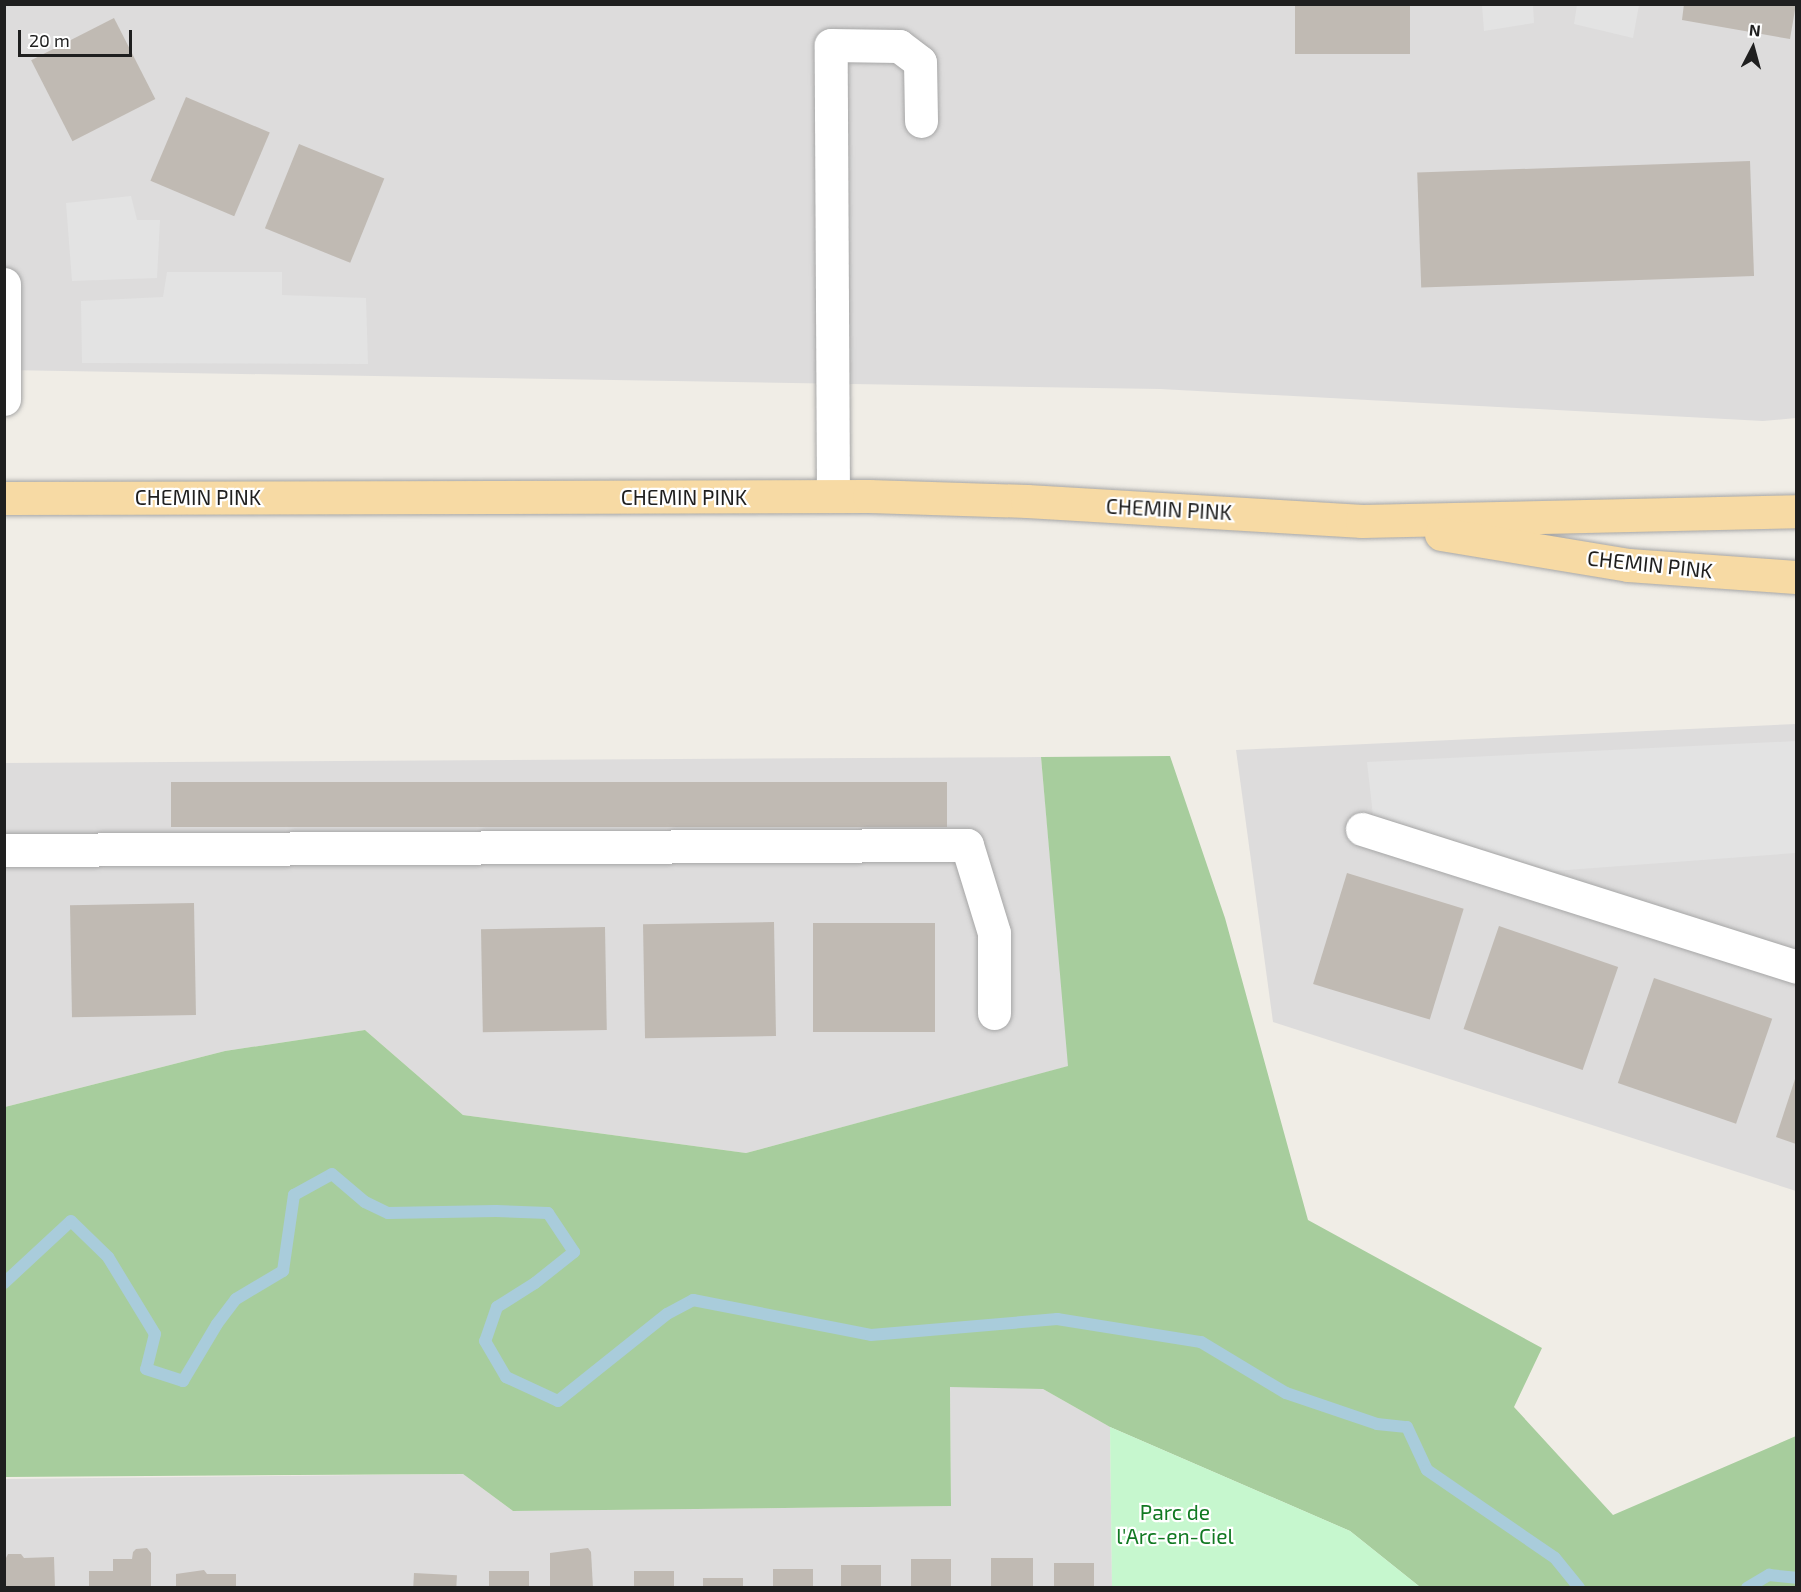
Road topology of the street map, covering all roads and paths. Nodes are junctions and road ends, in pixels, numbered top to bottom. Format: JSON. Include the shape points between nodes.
{"nodes":[{"id":1,"x":921,"y":121,"type":"dead end"},
{"id":2,"x":4,"y":284,"type":"edge"},
{"id":3,"x":4,"y":399,"type":"edge"},
{"id":4,"x":833,"y":496,"type":"junction"},
{"id":5,"x":4,"y":498,"type":"edge"},
{"id":6,"x":1797,"y":511,"type":"edge"},
{"id":7,"x":1362,"y":521,"type":"junction"},
{"id":8,"x":1797,"y":577,"type":"edge"},
{"id":9,"x":1362,"y":829,"type":"dead end"},
{"id":10,"x":4,"y":850,"type":"edge"},
{"id":11,"x":1797,"y":967,"type":"edge"},
{"id":12,"x":994,"y":1013,"type":"dead end"}],
"edges":[{"from":1,"to":4,"type":"street","via":[[920,62],[899,45],[831,45]]},
{"from":2,"to":3,"type":"street"},
{"from":4,"to":5,"type":"main road","name":"CHEMIN PINK"},
{"from":4,"to":7,"type":"main road","name":"CHEMIN PINK","via":[[1027,501]]},
{"from":6,"to":7,"type":"main road","name":"CHEMIN PINK"},
{"from":7,"to":8,"type":"main road","name":"CHEMIN PINK","via":[[1628,565]]},
{"from":9,"to":11,"type":"street"},
{"from":10,"to":12,"type":"street","via":[[967,845],[994,933]]}]}
